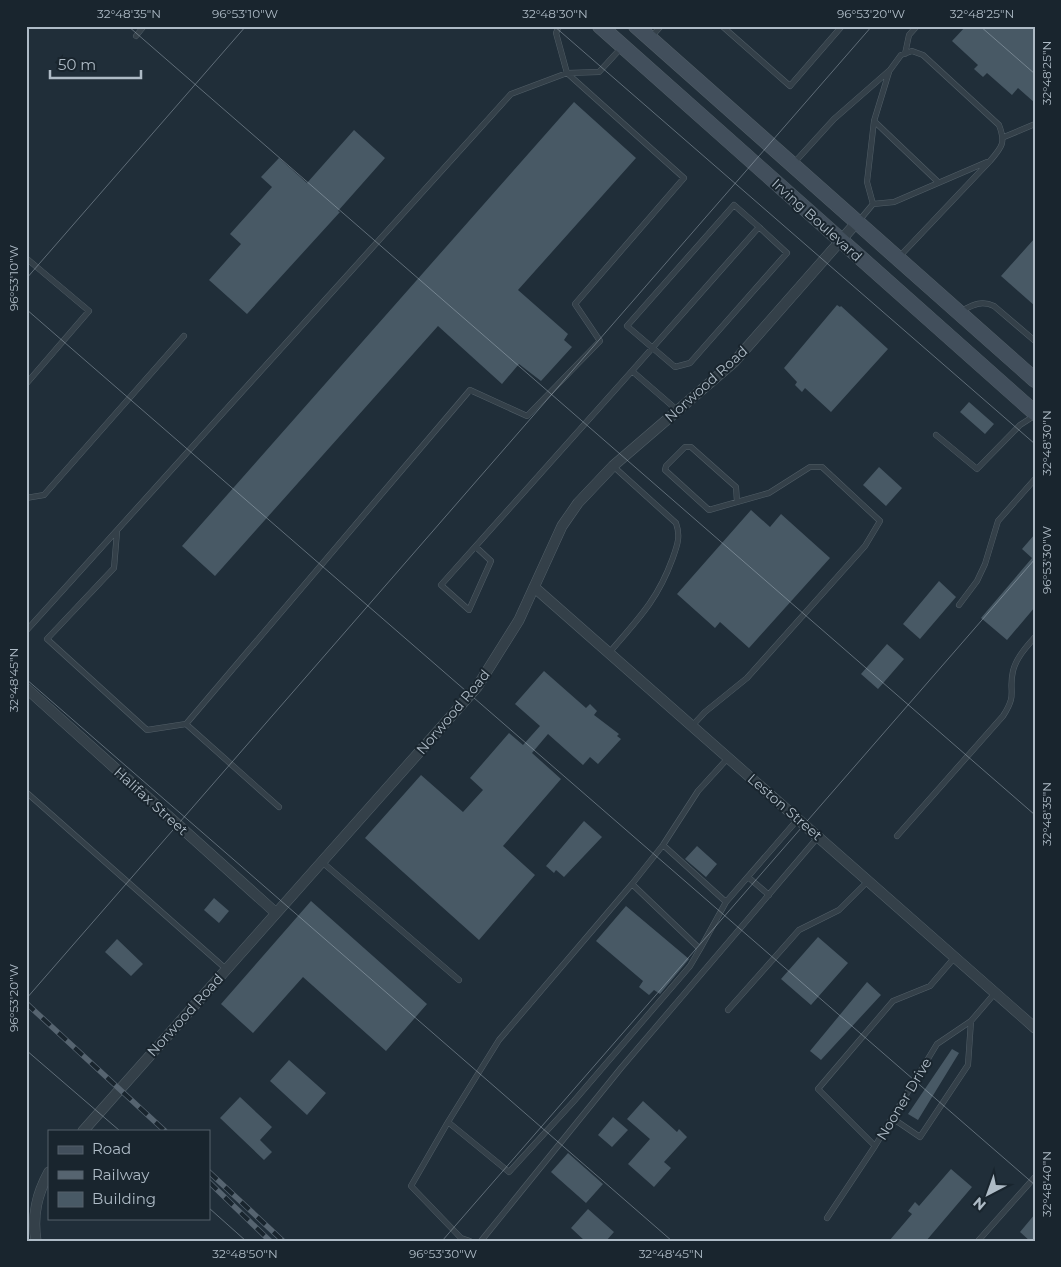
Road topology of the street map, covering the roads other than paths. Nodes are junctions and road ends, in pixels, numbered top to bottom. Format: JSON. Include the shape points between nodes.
{"nodes":[{"id":1,"x":144,"y":26,"type":"edge"},
{"id":2,"x":559,"y":26,"type":"edge"},
{"id":3,"x":600,"y":26,"type":"edge"},
{"id":4,"x":661,"y":26,"type":"edge"},
{"id":5,"x":722,"y":26,"type":"edge"},
{"id":6,"x":842,"y":26,"type":"edge"},
{"id":7,"x":917,"y":26,"type":"edge"},
{"id":8,"x":637,"y":27,"type":"edge"},
{"id":9,"x":136,"y":36,"type":"dead end"},
{"id":10,"x":650,"y":39,"type":"junction"},
{"id":11,"x":623,"y":47,"type":"junction"},
{"id":12,"x":906,"y":54,"type":"junction"},
{"id":13,"x":890,"y":70,"type":"junction"},
{"id":14,"x":567,"y":73,"type":"junction"},
{"id":15,"x":874,"y":121,"type":"junction"},
{"id":16,"x":1035,"y":124,"type":"edge"},
{"id":17,"x":1004,"y":137,"type":"junction"},
{"id":18,"x":990,"y":161,"type":"junction"},
{"id":19,"x":792,"y":164,"type":"junction"},
{"id":20,"x":938,"y":182,"type":"junction"},
{"id":21,"x":873,"y":204,"type":"junction"},
{"id":22,"x":857,"y":222,"type":"junction"},
{"id":23,"x":759,"y":227,"type":"junction"},
{"id":24,"x":842,"y":241,"type":"junction"},
{"id":25,"x":26,"y":258,"type":"edge"},
{"id":26,"x":898,"y":258,"type":"junction"},
{"id":27,"x":959,"y":312,"type":"junction"},
{"id":28,"x":184,"y":336,"type":"dead end"},
{"id":29,"x":1035,"y":342,"type":"edge"},
{"id":30,"x":652,"y":348,"type":"junction"},
{"id":31,"x":632,"y":371,"type":"junction"},
{"id":32,"x":1035,"y":380,"type":"edge"},
{"id":33,"x":26,"y":384,"type":"edge"},
{"id":34,"x":677,"y":410,"type":"junction"},
{"id":35,"x":1035,"y":415,"type":"edge"},
{"id":36,"x":936,"y":434,"type":"dead end"},
{"id":37,"x":613,"y":466,"type":"junction"},
{"id":38,"x":1035,"y":479,"type":"edge"},
{"id":39,"x":26,"y":498,"type":"edge"},
{"id":40,"x":736,"y":502,"type":"junction"},
{"id":41,"x":117,"y":532,"type":"junction"},
{"id":42,"x":476,"y":547,"type":"junction"},
{"id":43,"x":534,"y":587,"type":"junction"},
{"id":44,"x":959,"y":604,"type":"dead end"},
{"id":45,"x":26,"y":631,"type":"edge"},
{"id":46,"x":1035,"y":637,"type":"edge"},
{"id":47,"x":609,"y":653,"type":"junction"},
{"id":48,"x":26,"y":688,"type":"edge"},
{"id":49,"x":186,"y":724,"type":"junction"},
{"id":50,"x":692,"y":726,"type":"junction"},
{"id":51,"x":728,"y":757,"type":"junction"},
{"id":52,"x":26,"y":792,"type":"edge"},
{"id":53,"x":279,"y":807,"type":"dead end"},
{"id":54,"x":798,"y":819,"type":"junction"},
{"id":55,"x":897,"y":836,"type":"dead end"},
{"id":56,"x":818,"y":837,"type":"junction"},
{"id":57,"x":663,"y":845,"type":"junction"},
{"id":58,"x":322,"y":862,"type":"junction"},
{"id":59,"x":748,"y":877,"type":"junction"},
{"id":60,"x":868,"y":881,"type":"junction"},
{"id":61,"x":632,"y":884,"type":"junction"},
{"id":62,"x":769,"y":894,"type":"junction"},
{"id":63,"x":726,"y":902,"type":"junction"},
{"id":64,"x":276,"y":914,"type":"junction"},
{"id":65,"x":700,"y":948,"type":"junction"},
{"id":66,"x":955,"y":957,"type":"junction"},
{"id":67,"x":226,"y":969,"type":"junction"},
{"id":68,"x":459,"y":980,"type":"dead end"},
{"id":69,"x":995,"y":992,"type":"junction"},
{"id":70,"x":728,"y":1010,"type":"dead end"},
{"id":71,"x":971,"y":1021,"type":"junction"},
{"id":72,"x":1035,"y":1028,"type":"edge"},
{"id":73,"x":892,"y":1118,"type":"junction"},
{"id":74,"x":448,"y":1122,"type":"junction"},
{"id":75,"x":84,"y":1130,"type":"edge"},
{"id":76,"x":875,"y":1146,"type":"junction"},
{"id":77,"x":48,"y":1174,"type":"edge"},
{"id":78,"x":1035,"y":1177,"type":"edge"},
{"id":79,"x":827,"y":1218,"type":"dead end"},
{"id":80,"x":36,"y":1241,"type":"edge"},
{"id":81,"x":470,"y":1241,"type":"edge"},
{"id":82,"x":481,"y":1241,"type":"edge"},
{"id":83,"x":978,"y":1241,"type":"edge"}],
"edges":[{"from":1,"to":9,"type":"lane"},
{"from":2,"to":14,"type":"lane","via":[[556,33]]},
{"from":3,"to":11,"type":"main road","name":"Irving Boulevard"},
{"from":4,"to":10,"type":"lane"},
{"from":5,"to":6,"type":"lane","via":[[790,86]]},
{"from":7,"to":12,"type":"lane","via":[[909,36]]},
{"from":8,"to":10,"type":"main road","name":"Irving Boulevard"},
{"from":8,"to":11,"type":"main road"},
{"from":10,"to":19,"type":"main road","name":"Irving Boulevard"},
{"from":11,"to":14,"type":"lane","via":[[599,72]]},
{"from":11,"to":24,"type":"main road","name":"Irving Boulevard"},
{"from":12,"to":13,"type":"lane","via":[[901,55]]},
{"from":12,"to":17,"type":"lane","via":[[912,51],[923,55],[999,124]]},
{"from":13,"to":15,"type":"lane"},
{"from":13,"to":19,"type":"lane","via":[[834,119]]},
{"from":14,"to":41,"type":"lane","via":[[511,94]]},
{"from":14,"to":49,"type":"lane","via":[[684,178],[575,304],[600,341],[527,416],[470,390]]},
{"from":15,"to":20,"type":"lane"},
{"from":15,"to":21,"type":"lane","via":[[867,182]]},
{"from":16,"to":17,"type":"lane"},
{"from":17,"to":18,"type":"lane","via":[[1002,147]]},
{"from":18,"to":20,"type":"lane"},
{"from":18,"to":26,"type":"lane"},
{"from":19,"to":22,"type":"main road","name":"Irving Boulevard"},
{"from":20,"to":21,"type":"lane","via":[[894,202]]},
{"from":21,"to":22,"type":"lane"},
{"from":22,"to":24,"type":"street","name":"Norwood Road"},
{"from":22,"to":26,"type":"main road","name":"Irving Boulevard"},
{"from":23,"to":30,"type":"lane"},
{"from":23,"to":30,"type":"lane","via":[[734,205],[627,326]]},
{"from":23,"to":30,"type":"lane","via":[[787,253],[690,362],[675,367]]},
{"from":24,"to":34,"type":"street","name":"Norwood Road","via":[[734,362]]},
{"from":24,"to":35,"type":"main road","name":"Irving Boulevard"},
{"from":25,"to":33,"type":"lane","via":[[89,311]]},
{"from":26,"to":27,"type":"main road","name":"Irving Boulevard"},
{"from":27,"to":29,"type":"lane","via":[[988,303]]},
{"from":27,"to":32,"type":"main road","name":"Irving Boulevard"},
{"from":28,"to":39,"type":"lane","via":[[44,495]]},
{"from":30,"to":31,"type":"lane"},
{"from":31,"to":34,"type":"lane"},
{"from":31,"to":42,"type":"lane"},
{"from":34,"to":37,"type":"street","name":"Norwood Road"},
{"from":35,"to":36,"type":"lane","via":[[977,469]]},
{"from":37,"to":43,"type":"street","name":"Norwood Road","via":[[578,503],[562,526]]},
{"from":37,"to":47,"type":"lane","via":[[676,523],[680,535],[663,585],[650,606]]},
{"from":38,"to":44,"type":"lane","via":[[998,521],[985,564],[977,581]]},
{"from":40,"to":40,"type":"lane","via":[[709,510],[665,470],[666,466],[684,446],[691,447],[736,487]]},
{"from":40,"to":50,"type":"lane","via":[[769,493],[810,467],[822,467],[880,521],[865,546],[747,678]]},
{"from":41,"to":45,"type":"lane"},
{"from":41,"to":49,"type":"lane","via":[[114,568],[46,639],[147,730]]},
{"from":42,"to":42,"type":"lane","via":[[442,585],[469,610],[491,561]]},
{"from":43,"to":47,"type":"street","name":"Leston Street"},
{"from":43,"to":58,"type":"street","name":"Norwood Road","via":[[510,636],[477,687]]},
{"from":46,"to":55,"type":"lane","via":[[1014,668],[1014,693],[1003,716]]},
{"from":47,"to":50,"type":"street","name":"Leston Street"},
{"from":48,"to":64,"type":"street","name":"Halifax Street"},
{"from":49,"to":53,"type":"lane"},
{"from":50,"to":51,"type":"street","name":"Leston Street"},
{"from":51,"to":54,"type":"street","name":"Leston Street"},
{"from":51,"to":57,"type":"lane","via":[[698,791]]},
{"from":52,"to":67,"type":"lane"},
{"from":54,"to":56,"type":"street","name":"Leston Street"},
{"from":54,"to":59,"type":"lane"},
{"from":56,"to":60,"type":"street","name":"Leston Street"},
{"from":56,"to":62,"type":"lane"},
{"from":57,"to":61,"type":"lane"},
{"from":57,"to":63,"type":"lane"},
{"from":58,"to":64,"type":"street","name":"Norwood Road"},
{"from":58,"to":68,"type":"lane"},
{"from":59,"to":62,"type":"lane"},
{"from":59,"to":63,"type":"lane"},
{"from":60,"to":66,"type":"street","name":"Leston Street"},
{"from":60,"to":70,"type":"lane","via":[[839,910],[799,930]]},
{"from":61,"to":65,"type":"lane"},
{"from":61,"to":74,"type":"lane","via":[[499,1040]]},
{"from":62,"to":82,"type":"lane","via":[[621,1068]]},
{"from":63,"to":65,"type":"lane"},
{"from":64,"to":67,"type":"street","name":"Norwood Road"},
{"from":65,"to":74,"type":"lane","via":[[690,966],[509,1172]]},
{"from":66,"to":69,"type":"street","name":"Leston Street"},
{"from":66,"to":76,"type":"lane","via":[[930,986],[893,1001],[818,1089]]},
{"from":67,"to":75,"type":"street","name":"Norwood Road"},
{"from":69,"to":71,"type":"lane","name":"Nooner Drive"},
{"from":69,"to":72,"type":"street","name":"Leston Street"},
{"from":71,"to":73,"type":"lane","name":"Nooner Drive","via":[[937,1044]]},
{"from":71,"to":73,"type":"lane","via":[[968,1066],[920,1137]]},
{"from":73,"to":76,"type":"lane","name":"Nooner Drive"},
{"from":74,"to":81,"type":"lane","via":[[411,1186],[461,1238]]},
{"from":76,"to":79,"type":"lane","name":"Nooner Drive"},
{"from":77,"to":80,"type":"street","via":[[39,1190],[35,1210]]},
{"from":78,"to":83,"type":"lane"}]}
